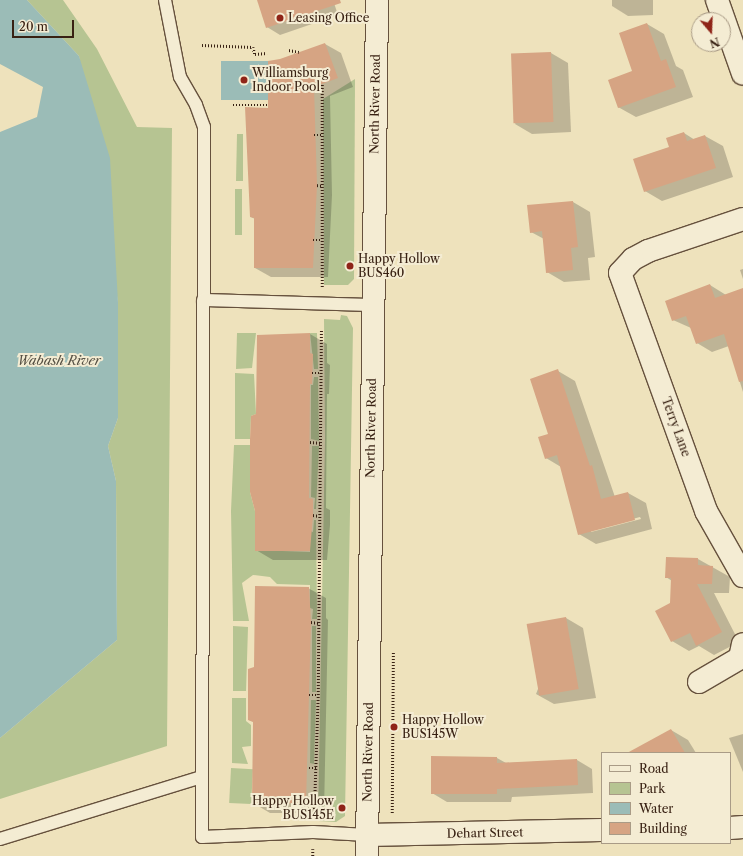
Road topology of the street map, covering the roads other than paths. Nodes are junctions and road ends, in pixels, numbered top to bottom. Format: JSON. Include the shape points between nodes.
{"nodes":[{"id":1,"x":165,"y":0,"type":"edge"},
{"id":2,"x":377,"y":0,"type":"edge"},
{"id":3,"x":717,"y":0,"type":"edge"},
{"id":4,"x":743,"y":74,"type":"edge"},
{"id":5,"x":743,"y":219,"type":"edge"},
{"id":6,"x":203,"y":300,"type":"junction"},
{"id":7,"x":372,"y":305,"type":"junction"},
{"id":8,"x":743,"y":576,"type":"edge"},
{"id":9,"x":743,"y":644,"type":"edge"},
{"id":10,"x":698,"y":682,"type":"dead end"},
{"id":11,"x":202,"y":777,"type":"junction"},
{"id":12,"x":743,"y":827,"type":"edge"},
{"id":13,"x":731,"y":828,"type":"edge"},
{"id":14,"x":601,"y":830,"type":"edge"},
{"id":15,"x":0,"y":839,"type":"edge"},
{"id":16,"x":367,"y":846,"type":"edge"}],
"edges":[{"from":1,"to":6,"type":"lane","via":[[180,77],[196,105],[204,127]]},
{"from":2,"to":7,"type":"street","name":"North River Road"},
{"from":3,"to":4,"type":"street"},
{"from":5,"to":8,"type":"street","name":"Terry Lane","via":[[648,251],[633,259],[620,273],[706,511]]},
{"from":6,"to":7,"type":"lane"},
{"from":6,"to":11,"type":"lane"},
{"from":7,"to":16,"type":"street","name":"North River Road"},
{"from":9,"to":10,"type":"street","via":[[740,658]]},
{"from":11,"to":15,"type":"lane"},
{"from":11,"to":16,"type":"lane","via":[[202,837],[313,832]]},
{"from":12,"to":13,"type":"street"},
{"from":14,"to":16,"type":"street","name":"Dehart Street"}]}
